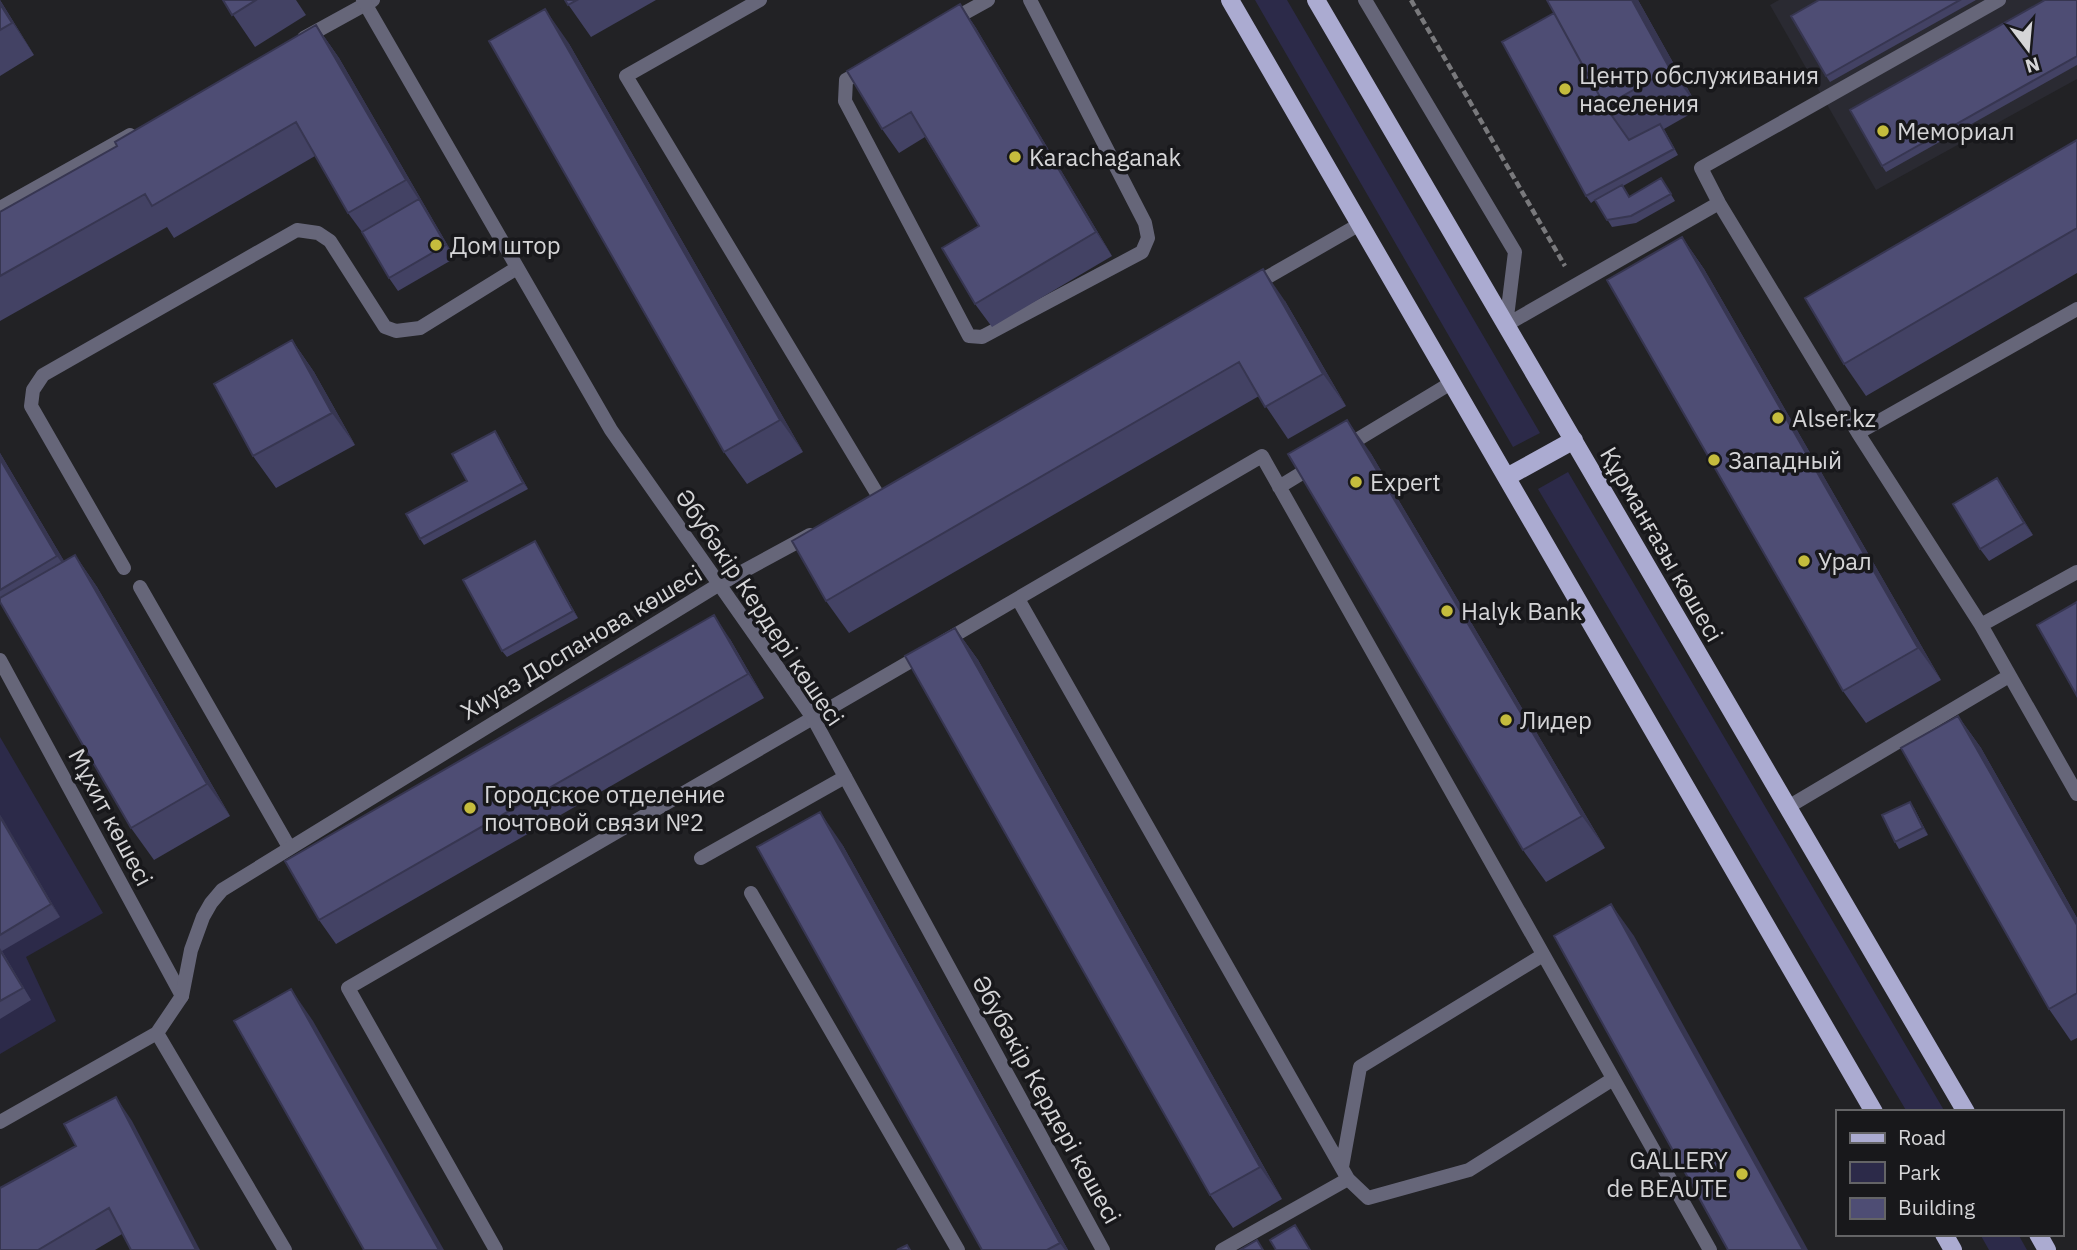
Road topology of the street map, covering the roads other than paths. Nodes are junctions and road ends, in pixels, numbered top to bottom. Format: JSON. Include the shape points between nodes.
{"nodes":[{"id":1,"x":760,"y":0,"type":"edge"},
{"id":2,"x":988,"y":0,"type":"edge"},
{"id":3,"x":1030,"y":0,"type":"edge"},
{"id":4,"x":1230,"y":0,"type":"edge"},
{"id":5,"x":1316,"y":0,"type":"edge"},
{"id":6,"x":1365,"y":0,"type":"edge"},
{"id":7,"x":1999,"y":0,"type":"edge"},
{"id":8,"x":367,"y":1,"type":"edge"},
{"id":9,"x":940,"y":27,"type":"edge"},
{"id":10,"x":292,"y":45,"type":"edge"},
{"id":11,"x":881,"y":60,"type":"edge"},
{"id":12,"x":146,"y":126,"type":"edge"},
{"id":13,"x":1719,"y":203,"type":"junction"},
{"id":14,"x":0,"y":208,"type":"edge"},
{"id":15,"x":1360,"y":224,"type":"junction"},
{"id":16,"x":517,"y":268,"type":"junction"},
{"id":17,"x":1240,"y":292,"type":"edge"},
{"id":18,"x":2077,"y":309,"type":"edge"},
{"id":19,"x":1506,"y":325,"type":"junction"},
{"id":20,"x":1451,"y":383,"type":"junction"},
{"id":21,"x":1858,"y":433,"type":"junction"},
{"id":22,"x":1574,"y":440,"type":"junction"},
{"id":23,"x":1507,"y":477,"type":"junction"},
{"id":24,"x":1279,"y":487,"type":"junction"},
{"id":25,"x":879,"y":497,"type":"edge"},
{"id":26,"x":822,"y":528,"type":"edge"},
{"id":27,"x":124,"y":569,"type":"dead end"},
{"id":28,"x":2077,"y":572,"type":"edge"},
{"id":29,"x":718,"y":585,"type":"junction"},
{"id":30,"x":140,"y":587,"type":"dead end"},
{"id":31,"x":1018,"y":599,"type":"junction"},
{"id":32,"x":1980,"y":625,"type":"junction"},
{"id":33,"x":0,"y":660,"type":"edge"},
{"id":34,"x":2009,"y":676,"type":"junction"},
{"id":35,"x":813,"y":718,"type":"junction"},
{"id":36,"x":845,"y":776,"type":"junction"},
{"id":37,"x":2077,"y":794,"type":"edge"},
{"id":38,"x":1788,"y":807,"type":"junction"},
{"id":39,"x":289,"y":847,"type":"junction"},
{"id":40,"x":701,"y":858,"type":"dead end"},
{"id":41,"x":751,"y":893,"type":"dead end"},
{"id":42,"x":1543,"y":955,"type":"junction"},
{"id":43,"x":182,"y":996,"type":"junction"},
{"id":44,"x":157,"y":1032,"type":"junction"},
{"id":45,"x":1613,"y":1079,"type":"junction"},
{"id":46,"x":1873,"y":1110,"type":"edge"},
{"id":47,"x":1965,"y":1110,"type":"edge"},
{"id":48,"x":0,"y":1122,"type":"edge"},
{"id":49,"x":1345,"y":1173,"type":"junction"},
{"id":50,"x":285,"y":1250,"type":"edge"},
{"id":51,"x":496,"y":1250,"type":"edge"},
{"id":52,"x":958,"y":1250,"type":"edge"},
{"id":53,"x":1103,"y":1250,"type":"edge"},
{"id":54,"x":1222,"y":1250,"type":"edge"},
{"id":55,"x":1710,"y":1250,"type":"edge"}],
"edges":[{"from":1,"to":25,"type":"street","via":[[626,76]]},
{"from":2,"to":9,"type":"street"},
{"from":3,"to":11,"type":"street","via":[[1145,223],[1148,238],[1142,252],[982,337],[969,336],[845,102],[846,80]]},
{"from":4,"to":15,"type":"main road"},
{"from":5,"to":19,"type":"main road","name":"Құрманғазы көшесі"},
{"from":6,"to":19,"type":"street","via":[[1515,252]]},
{"from":7,"to":13,"type":"street","via":[[1701,168]]},
{"from":8,"to":10,"type":"street"},
{"from":8,"to":16,"type":"street","name":"Әбубәкір Кердері көшесі"},
{"from":12,"to":14,"type":"street"},
{"from":13,"to":19,"type":"street"},
{"from":13,"to":21,"type":"street"},
{"from":15,"to":17,"type":"street"},
{"from":15,"to":20,"type":"main road"},
{"from":16,"to":27,"type":"street","via":[[420,328],[396,331],[385,327],[330,241],[318,233],[297,230],[43,375],[33,390],[31,406]]},
{"from":16,"to":29,"type":"street","name":"Әбубәкір Кердері көшесі","via":[[611,430]]},
{"from":18,"to":21,"type":"street"},
{"from":19,"to":22,"type":"main road","name":"Құрманғазы көшесі"},
{"from":20,"to":23,"type":"main road"},
{"from":20,"to":24,"type":"street"},
{"from":21,"to":32,"type":"street"},
{"from":22,"to":23,"type":"main road"},
{"from":22,"to":38,"type":"main road","name":"Құрманғазы көшесі"},
{"from":23,"to":46,"type":"main road"},
{"from":24,"to":31,"type":"street","via":[[1262,457]]},
{"from":24,"to":42,"type":"street"},
{"from":26,"to":29,"type":"street","name":"Хиуаз Доспанова көшесі"},
{"from":28,"to":32,"type":"street"},
{"from":29,"to":35,"type":"street","name":"Әбубәкір Кердері көшесі"},
{"from":29,"to":39,"type":"street","name":"Хиуаз Доспанова көшесі"},
{"from":30,"to":39,"type":"street"},
{"from":31,"to":35,"type":"street"},
{"from":31,"to":49,"type":"street"},
{"from":32,"to":34,"type":"street"},
{"from":33,"to":43,"type":"street","name":"Мұхит көшесі"},
{"from":34,"to":37,"type":"street"},
{"from":34,"to":38,"type":"street"},
{"from":35,"to":36,"type":"street","name":"Әбубәкір Кердері көшесі"},
{"from":35,"to":51,"type":"street","via":[[348,988]]},
{"from":36,"to":40,"type":"street"},
{"from":36,"to":53,"type":"street","name":"Әбубәкір Кердері көшесі"},
{"from":38,"to":47,"type":"main road","name":"Құрманғазы көшесі"},
{"from":39,"to":43,"type":"street","name":"Хиуаз Доспанова көшесі","via":[[211,902],[191,950]]},
{"from":41,"to":52,"type":"street"},
{"from":42,"to":45,"type":"street"},
{"from":42,"to":49,"type":"street","via":[[1360,1067]]},
{"from":43,"to":44,"type":"street"},
{"from":44,"to":48,"type":"street"},
{"from":44,"to":50,"type":"street"},
{"from":45,"to":49,"type":"street","via":[[1469,1170],[1367,1198]]},
{"from":45,"to":55,"type":"street"},
{"from":49,"to":54,"type":"street"}]}
